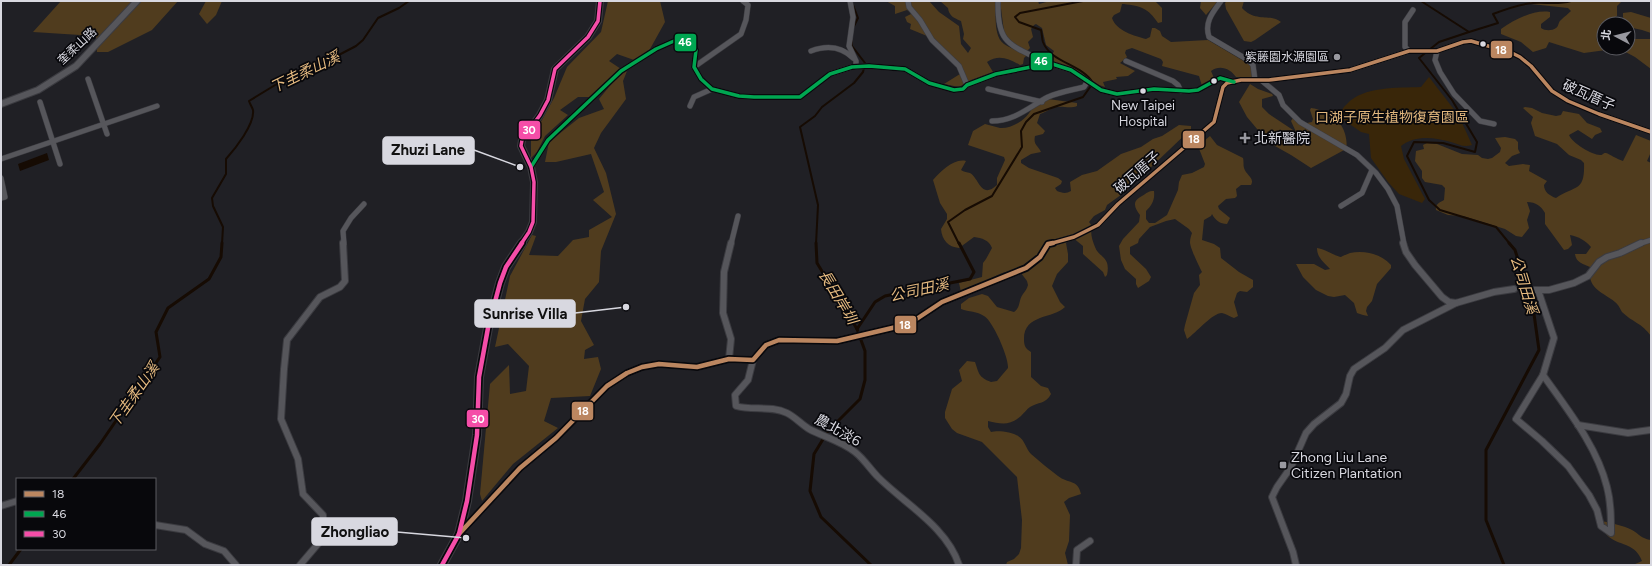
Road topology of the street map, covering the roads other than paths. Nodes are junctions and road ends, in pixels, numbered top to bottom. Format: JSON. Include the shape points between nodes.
{"nodes":[{"id":1,"x":137,"y":1,"type":"edge"},
{"id":2,"x":600,"y":1,"type":"edge"},
{"id":3,"x":743,"y":1,"type":"edge"},
{"id":4,"x":850,"y":1,"type":"edge"},
{"id":5,"x":908,"y":1,"type":"edge"},
{"id":6,"x":998,"y":1,"type":"edge"},
{"id":7,"x":1221,"y":1,"type":"edge"},
{"id":8,"x":1413,"y":10,"type":"dead end"},
{"id":9,"x":1435,"y":50,"type":"junction"},
{"id":10,"x":811,"y":51,"type":"dead end"},
{"id":11,"x":1409,"y":52,"type":"junction"},
{"id":12,"x":856,"y":61,"type":"junction"},
{"id":13,"x":1043,"y":61,"type":"junction"},
{"id":14,"x":1126,"y":61,"type":"dead end"},
{"id":15,"x":694,"y":67,"type":"junction"},
{"id":16,"x":857,"y":67,"type":"junction"},
{"id":17,"x":88,"y":79,"type":"dead end"},
{"id":18,"x":1258,"y":80,"type":"junction"},
{"id":19,"x":1087,"y":82,"type":"junction"},
{"id":20,"x":1234,"y":82,"type":"junction"},
{"id":21,"x":967,"y":85,"type":"junction"},
{"id":22,"x":712,"y":89,"type":"junction"},
{"id":23,"x":988,"y":89,"type":"dead end"},
{"id":24,"x":1181,"y":91,"type":"junction"},
{"id":25,"x":40,"y":102,"type":"dead end"},
{"id":26,"x":1042,"y":102,"type":"junction"},
{"id":27,"x":1,"y":104,"type":"edge"},
{"id":28,"x":157,"y":106,"type":"dead end"},
{"id":29,"x":690,"y":106,"type":"dead end"},
{"id":30,"x":992,"y":120,"type":"dead end"},
{"id":31,"x":104,"y":124,"type":"junction"},
{"id":32,"x":1494,"y":124,"type":"dead end"},
{"id":33,"x":1651,"y":132,"type":"edge"},
{"id":34,"x":107,"y":134,"type":"dead end"},
{"id":35,"x":53,"y":141,"type":"junction"},
{"id":36,"x":1,"y":159,"type":"edge"},
{"id":37,"x":60,"y":164,"type":"dead end"},
{"id":38,"x":531,"y":167,"type":"junction"},
{"id":39,"x":1372,"y":170,"type":"junction"},
{"id":40,"x":1,"y":178,"type":"edge"},
{"id":41,"x":1,"y":198,"type":"edge"},
{"id":42,"x":364,"y":204,"type":"dead end"},
{"id":43,"x":1341,"y":206,"type":"dead end"},
{"id":44,"x":738,"y":216,"type":"dead end"},
{"id":45,"x":1651,"y":240,"type":"edge"},
{"id":46,"x":1514,"y":289,"type":"dead end"},
{"id":47,"x":1531,"y":290,"type":"dead end"},
{"id":48,"x":1538,"y":290,"type":"junction"},
{"id":49,"x":1456,"y":303,"type":"junction"},
{"id":50,"x":729,"y":359,"type":"junction"},
{"id":51,"x":753,"y":360,"type":"junction"},
{"id":52,"x":1542,"y":375,"type":"junction"},
{"id":53,"x":1578,"y":425,"type":"junction"},
{"id":54,"x":1650,"y":430,"type":"dead end"},
{"id":55,"x":16,"y":501,"type":"edge"},
{"id":56,"x":1,"y":506,"type":"edge"},
{"id":57,"x":156,"y":525,"type":"edge"},
{"id":58,"x":459,"y":534,"type":"junction"},
{"id":59,"x":1090,"y":541,"type":"dead end"},
{"id":60,"x":236,"y":565,"type":"edge"},
{"id":61,"x":300,"y":565,"type":"edge"},
{"id":62,"x":442,"y":565,"type":"edge"},
{"id":63,"x":959,"y":565,"type":"edge"},
{"id":64,"x":1076,"y":565,"type":"edge"},
{"id":65,"x":1296,"y":565,"type":"edge"}],
"edges":[{"from":1,"to":27,"type":"street","name":"奎柔山路","via":[[76,66],[38,90]]},
{"from":2,"to":38,"type":"street","via":[[598,21],[588,37],[556,69],[548,100],[522,140],[523,154]]},
{"from":3,"to":15,"type":"street","via":[[748,5],[741,34]]},
{"from":4,"to":12,"type":"street","via":[[853,17],[849,46]]},
{"from":5,"to":21,"type":"street","via":[[909,7],[932,40],[959,66]]},
{"from":6,"to":13,"type":"street","via":[[998,23],[1002,37],[1006,42]]},
{"from":7,"to":18,"type":"street","via":[[1210,18],[1206,33],[1248,60],[1253,65]]},
{"from":8,"to":11,"type":"street","via":[[1405,22],[1405,47]]},
{"from":9,"to":11,"type":"street","name":"破瓦厝子"},
{"from":9,"to":32,"type":"street","via":[[1435,60],[1440,72],[1454,94],[1480,121]]},
{"from":9,"to":33,"type":"street","name":"破瓦厝子","via":[[1467,41],[1512,53],[1526,62],[1552,92],[1588,110]]},
{"from":10,"to":12,"type":"street","via":[[842,49]]},
{"from":11,"to":18,"type":"street","name":"破瓦厝子","via":[[1350,70]]},
{"from":12,"to":16,"type":"street"},
{"from":13,"to":19,"type":"street","via":[[1071,70]]},
{"from":13,"to":21,"type":"street","via":[[1031,67],[996,74]]},
{"from":14,"to":24,"type":"street","via":[[1174,81]]},
{"from":15,"to":22,"type":"street","via":[[701,79]]},
{"from":15,"to":38,"type":"street","via":[[696,50],[687,42],[674,41],[656,49],[622,71],[548,140]]},
{"from":16,"to":21,"type":"street","via":[[905,69],[929,83],[945,88],[960,90]]},
{"from":16,"to":22,"type":"street","via":[[830,74],[800,97],[747,97]]},
{"from":17,"to":31,"type":"street"},
{"from":18,"to":20,"type":"street","name":"破瓦厝子"},
{"from":18,"to":39,"type":"street","via":[[1280,95],[1281,101],[1289,111],[1306,126],[1358,155]]},
{"from":19,"to":24,"type":"street","via":[[1117,94],[1154,89]]},
{"from":19,"to":26,"type":"street","via":[[1084,87],[1061,92]]},
{"from":20,"to":24,"type":"street","via":[[1220,78],[1198,90]]},
{"from":20,"to":51,"type":"street","name":"破瓦厝子","via":[[1223,87],[1214,122],[1118,204],[1098,225],[1074,237],[1048,244],[1040,257],[1026,268],[942,302],[909,324],[837,341],[779,340],[766,345]]},
{"from":22,"to":29,"type":"street","via":[[694,97]]},
{"from":23,"to":26,"type":"street"},
{"from":25,"to":35,"type":"street"},
{"from":26,"to":30,"type":"street","via":[[1008,120]]},
{"from":28,"to":31,"type":"street"},
{"from":31,"to":34,"type":"street"},
{"from":31,"to":35,"type":"street"},
{"from":35,"to":36,"type":"street"},
{"from":35,"to":37,"type":"street"},
{"from":38,"to":58,"type":"street","via":[[534,182],[533,222],[506,267],[488,328],[479,377],[477,436],[472,478]]},
{"from":39,"to":43,"type":"street","via":[[1362,196]]},
{"from":39,"to":49,"type":"street","via":[[1394,197],[1404,247],[1409,256],[1438,293],[1449,302]]},
{"from":40,"to":41,"type":"street","via":[[5,197]]},
{"from":42,"to":61,"type":"street","via":[[343,231],[345,281],[340,287],[320,297],[287,340],[281,419],[298,459],[303,494],[322,515],[323,538]]},
{"from":44,"to":50,"type":"street","via":[[724,272],[724,313],[731,339]]},
{"from":45,"to":48,"type":"street","via":[[1607,257],[1599,262],[1588,276],[1574,283],[1549,290]]},
{"from":46,"to":49,"type":"street"},
{"from":47,"to":48,"type":"street"},
{"from":48,"to":52,"type":"street","via":[[1554,338]]},
{"from":49,"to":65,"type":"street","via":[[1403,330],[1375,356],[1355,368],[1350,375],[1344,397],[1304,436],[1294,461],[1274,489],[1272,498]]},
{"from":50,"to":51,"type":"street"},
{"from":50,"to":58,"type":"street","via":[[697,368],[659,364],[642,367],[616,379],[556,438],[520,468]]},
{"from":51,"to":63,"type":"street","name":"農北淡6","number":"農北淡6","via":[[752,371],[747,381],[735,394],[736,406],[745,410],[786,412],[801,424],[855,452],[951,545]]},
{"from":52,"to":53,"type":"street"},
{"from":52,"to":53,"type":"street","via":[[1516,419],[1553,450],[1567,466],[1585,489],[1599,514],[1600,526],[1611,533],[1610,501],[1601,468]]},
{"from":53,"to":54,"type":"street","via":[[1628,433]]},
{"from":55,"to":56,"type":"street"},
{"from":57,"to":60,"type":"street","via":[[186,530],[206,544],[224,551]]},
{"from":58,"to":62,"type":"street"},
{"from":59,"to":64,"type":"street","via":[[1077,550]]}]}
